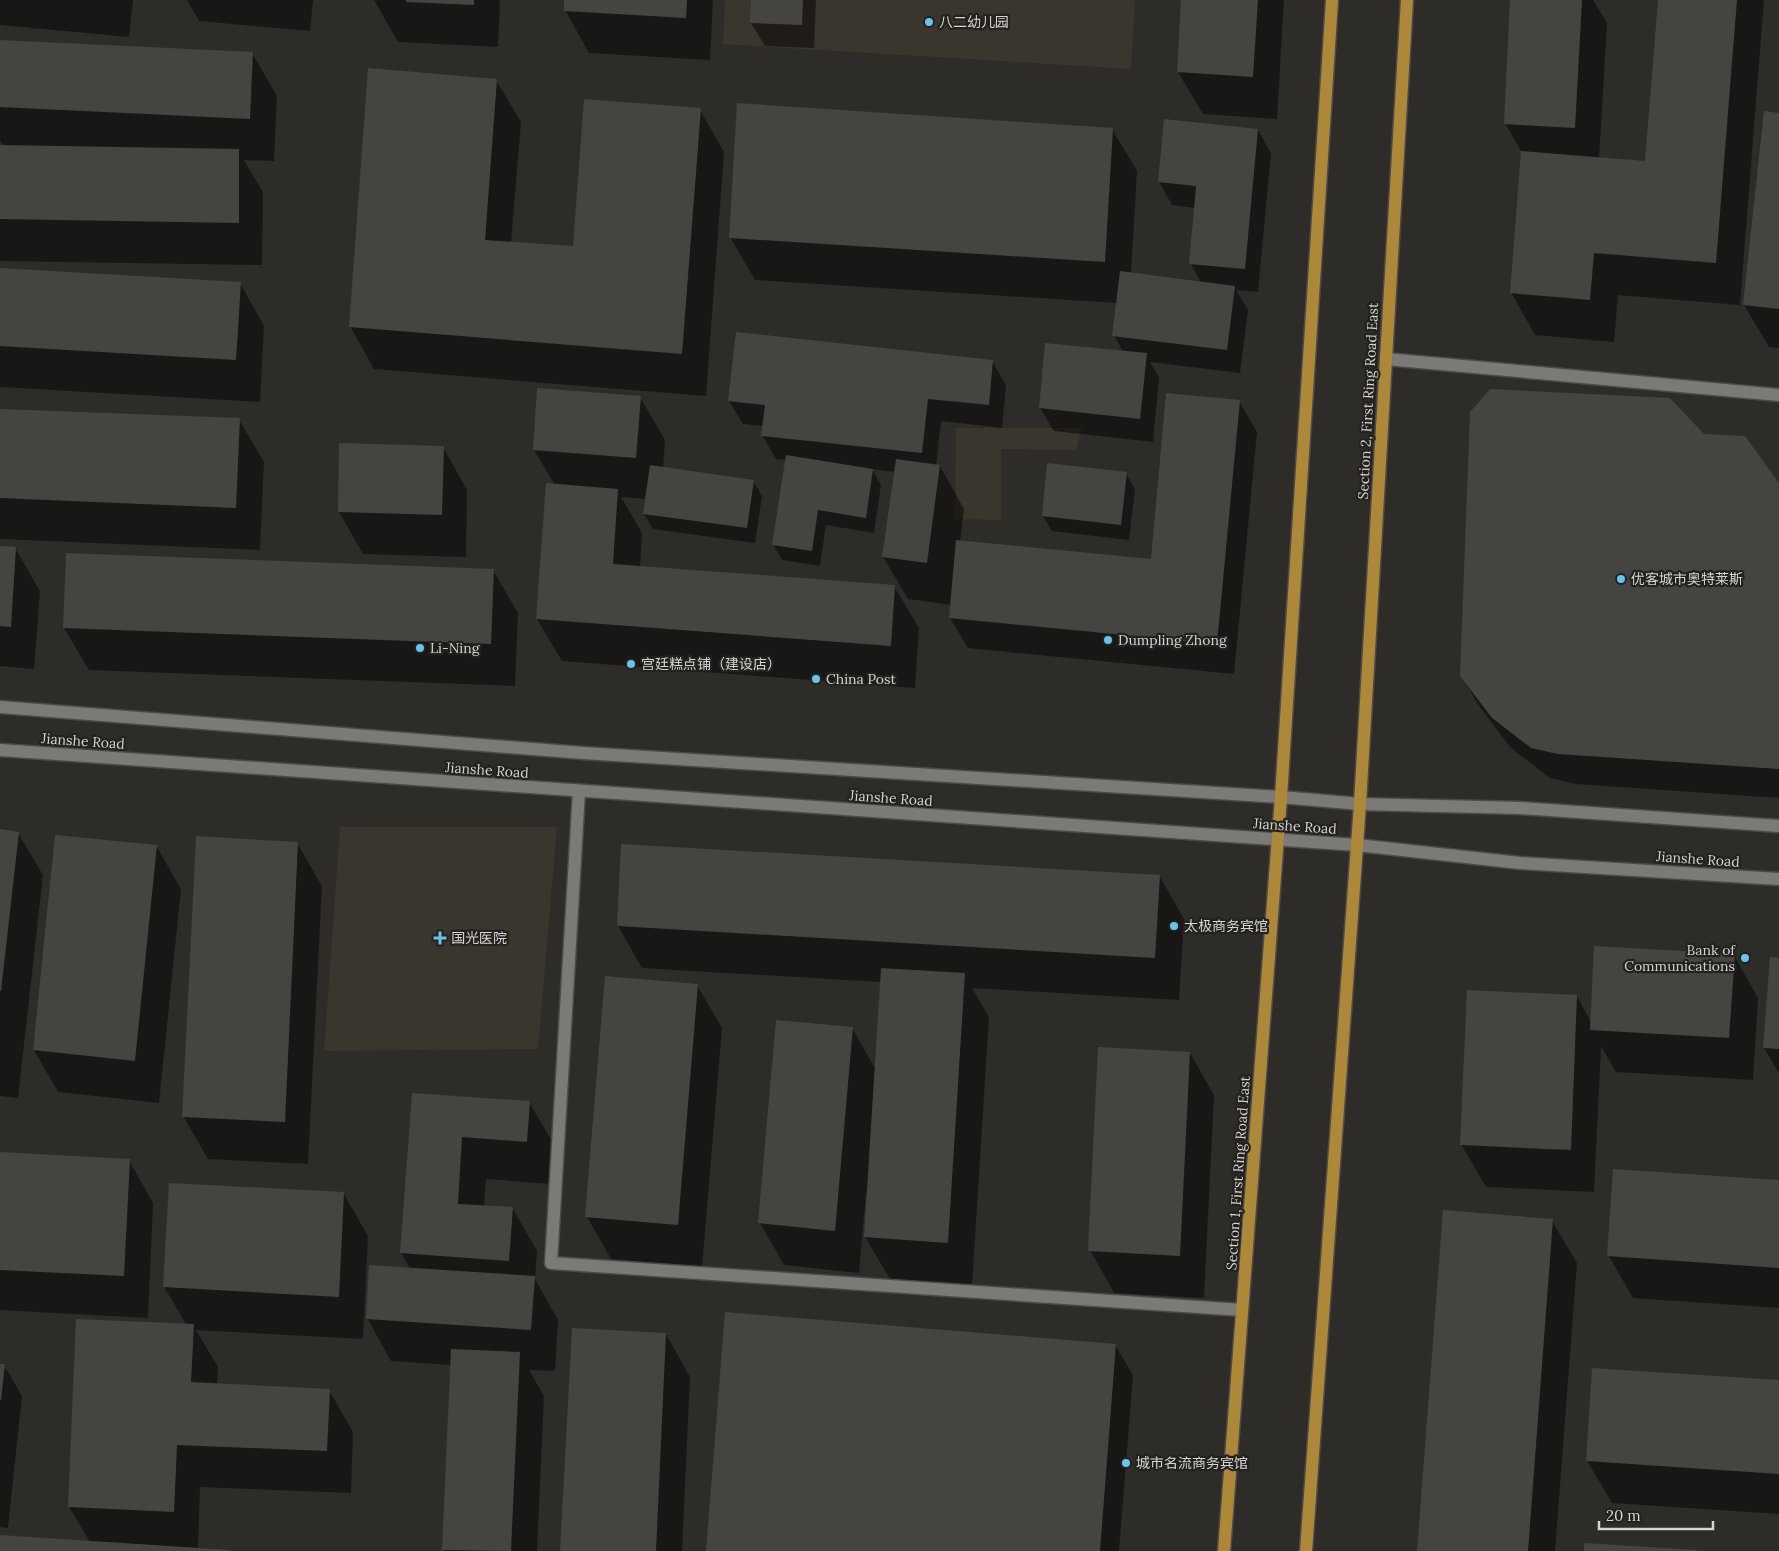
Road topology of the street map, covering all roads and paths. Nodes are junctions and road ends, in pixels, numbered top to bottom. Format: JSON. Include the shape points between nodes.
{"nodes":[{"id":1,"x":1332,"y":0,"type":"edge"},
{"id":2,"x":1407,"y":0,"type":"edge"},
{"id":3,"x":1386,"y":359,"type":"junction"},
{"id":4,"x":1779,"y":395,"type":"edge"},
{"id":5,"x":0,"y":707,"type":"edge"},
{"id":6,"x":0,"y":750,"type":"edge"},
{"id":7,"x":579,"y":791,"type":"junction"},
{"id":8,"x":1282,"y":797,"type":"junction"},
{"id":9,"x":1360,"y":804,"type":"junction"},
{"id":10,"x":1779,"y":826,"type":"edge"},
{"id":11,"x":1278,"y":840,"type":"junction"},
{"id":12,"x":1356,"y":845,"type":"junction"},
{"id":13,"x":1779,"y":879,"type":"edge"},
{"id":14,"x":1242,"y":1310,"type":"junction"},
{"id":15,"x":1224,"y":1551,"type":"edge"},
{"id":16,"x":1306,"y":1551,"type":"edge"}],
"edges":[{"from":1,"to":8,"type":"main road"},
{"from":2,"to":3,"type":"main road","name":"Section 2, First Ring Road East"},
{"from":3,"to":4,"type":"street"},
{"from":3,"to":9,"type":"main road","name":"Section 2, First Ring Road East"},
{"from":5,"to":8,"type":"street","name":"Jianshe Road","via":[[583,753]]},
{"from":6,"to":7,"type":"street","name":"Jianshe Road"},
{"from":7,"to":11,"type":"street","name":"Jianshe Road"},
{"from":7,"to":14,"type":"street","via":[[551,1263]]},
{"from":8,"to":9,"type":"street","name":"Jianshe Road"},
{"from":8,"to":11,"type":"main road","name":"Section 1, First Ring Road East"},
{"from":9,"to":10,"type":"street","name":"Jianshe Road","via":[[1520,808]]},
{"from":9,"to":12,"type":"main road"},
{"from":11,"to":12,"type":"street","name":"Jianshe Road"},
{"from":11,"to":14,"type":"main road","name":"Section 1, First Ring Road East"},
{"from":12,"to":13,"type":"street","name":"Jianshe Road","via":[[1520,863]]},
{"from":12,"to":16,"type":"main road"},
{"from":14,"to":15,"type":"main road","name":"Section 1, First Ring Road East"}]}
